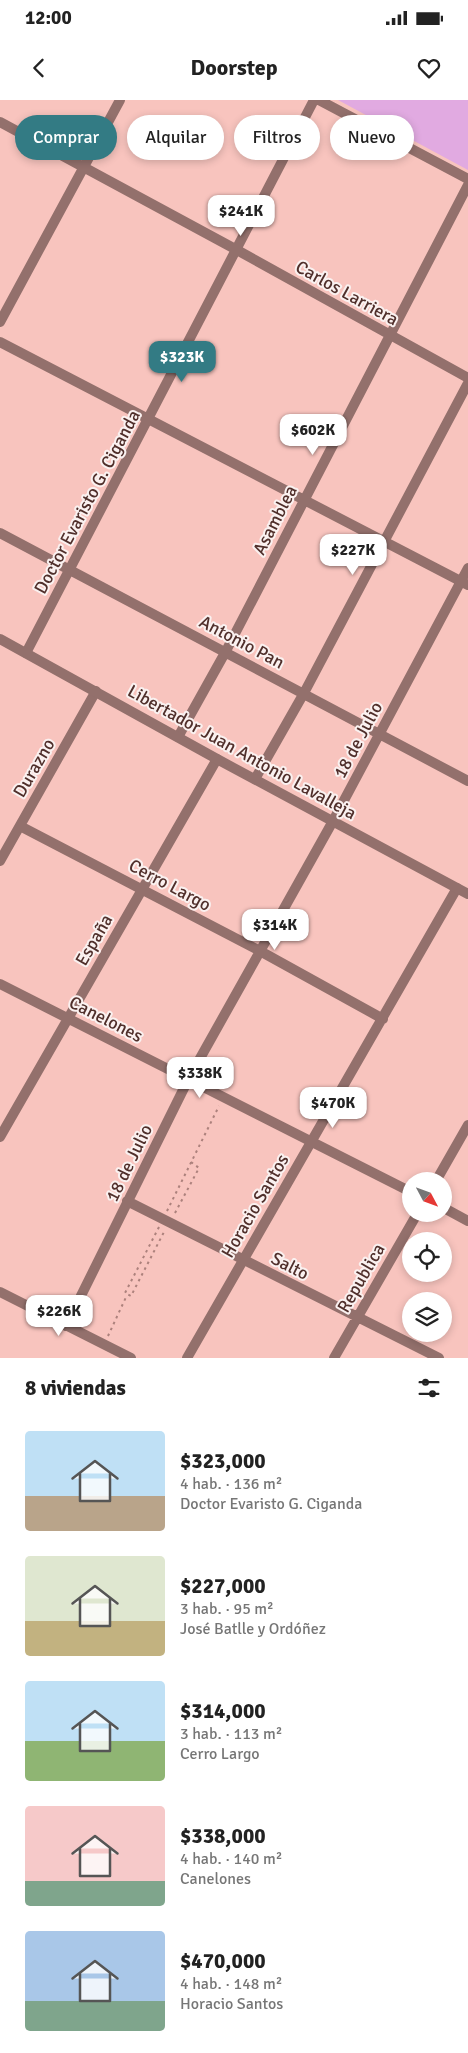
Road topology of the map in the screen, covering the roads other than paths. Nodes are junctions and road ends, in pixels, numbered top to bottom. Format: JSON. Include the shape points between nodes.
{"nodes":[{"id":1,"x":120,"y":100,"type":"edge"},
{"id":2,"x":314,"y":100,"type":"edge"},
{"id":3,"x":319,"y":100,"type":"edge"},
{"id":4,"x":0,"y":122,"type":"edge"},
{"id":5,"x":83,"y":167,"type":"junction"},
{"id":6,"x":468,"y":179,"type":"edge"},
{"id":7,"x":468,"y":185,"type":"edge"},
{"id":8,"x":237,"y":250,"type":"junction"},
{"id":9,"x":0,"y":322,"type":"edge"},
{"id":10,"x":390,"y":335,"type":"junction"},
{"id":11,"x":0,"y":342,"type":"edge"},
{"id":12,"x":468,"y":378,"type":"edge"},
{"id":13,"x":468,"y":383,"type":"edge"},
{"id":14,"x":150,"y":418,"type":"junction"},
{"id":15,"x":304,"y":500,"type":"junction"},
{"id":16,"x":0,"y":533,"type":"edge"},
{"id":17,"x":386,"y":542,"type":"junction"},
{"id":18,"x":468,"y":568,"type":"edge"},
{"id":19,"x":71,"y":570,"type":"junction"},
{"id":20,"x":464,"y":583,"type":"edge"},
{"id":21,"x":0,"y":639,"type":"edge"},
{"id":22,"x":226,"y":651,"type":"junction"},
{"id":23,"x":26,"y":653,"type":"junction"},
{"id":24,"x":96,"y":691,"type":"junction"},
{"id":25,"x":304,"y":693,"type":"junction"},
{"id":26,"x":380,"y":734,"type":"junction"},
{"id":27,"x":178,"y":737,"type":"junction"},
{"id":28,"x":217,"y":759,"type":"junction"},
{"id":29,"x":255,"y":779,"type":"junction"},
{"id":30,"x":468,"y":781,"type":"edge"},
{"id":31,"x":333,"y":821,"type":"junction"},
{"id":32,"x":20,"y":826,"type":"junction"},
{"id":33,"x":0,"y":861,"type":"edge"},
{"id":34,"x":142,"y":888,"type":"junction"},
{"id":35,"x":457,"y":888,"type":"junction"},
{"id":36,"x":468,"y":894,"type":"edge"},
{"id":37,"x":260,"y":951,"type":"junction"},
{"id":38,"x":0,"y":984,"type":"edge"},
{"id":39,"x":68,"y":1018,"type":"junction"},
{"id":40,"x":383,"y":1018,"type":"junction"},
{"id":41,"x":189,"y":1078,"type":"junction"},
{"id":42,"x":468,"y":1125,"type":"edge"},
{"id":43,"x":0,"y":1137,"type":"edge"},
{"id":44,"x":311,"y":1142,"type":"junction"},
{"id":45,"x":441,"y":1172,"type":"edge"},
{"id":46,"x":402,"y":1188,"type":"edge"},
{"id":47,"x":127,"y":1201,"type":"junction"},
{"id":48,"x":452,"y":1212,"type":"edge"},
{"id":49,"x":468,"y":1221,"type":"edge"},
{"id":50,"x":412,"y":1222,"type":"edge"},
{"id":51,"x":242,"y":1260,"type":"junction"},
{"id":52,"x":0,"y":1292,"type":"edge"},
{"id":53,"x":357,"y":1317,"type":"junction"},
{"id":54,"x":66,"y":1326,"type":"junction"},
{"id":55,"x":131,"y":1358,"type":"edge"},
{"id":56,"x":187,"y":1358,"type":"edge"},
{"id":57,"x":334,"y":1358,"type":"edge"},
{"id":58,"x":439,"y":1358,"type":"edge"}],
"edges":[{"from":1,"to":5,"type":"street"},
{"from":2,"to":8,"type":"street","name":"Doctor Evaristo G. Ciganda"},
{"from":3,"to":6,"type":"street"},
{"from":4,"to":5,"type":"street","name":"Carlos Larriera"},
{"from":5,"to":8,"type":"street","name":"Carlos Larriera"},
{"from":5,"to":9,"type":"street"},
{"from":7,"to":10,"type":"street","name":"Asamblea"},
{"from":8,"to":10,"type":"street","name":"Carlos Larriera"},
{"from":8,"to":14,"type":"street","name":"Doctor Evaristo G. Ciganda"},
{"from":10,"to":12,"type":"street","name":"Carlos Larriera"},
{"from":10,"to":15,"type":"street","name":"Asamblea"},
{"from":11,"to":14,"type":"street"},
{"from":13,"to":17,"type":"street"},
{"from":14,"to":15,"type":"street"},
{"from":14,"to":19,"type":"street","name":"Doctor Evaristo G. Ciganda"},
{"from":15,"to":17,"type":"street"},
{"from":15,"to":22,"type":"street","name":"Asamblea"},
{"from":16,"to":19,"type":"street","name":"Antonio Pan"},
{"from":17,"to":20,"type":"street"},
{"from":17,"to":25,"type":"street"},
{"from":18,"to":20,"type":"street","name":"18 de Julio"},
{"from":19,"to":22,"type":"street","name":"Antonio Pan"},
{"from":19,"to":23,"type":"street","name":"Doctor Evaristo G. Ciganda"},
{"from":20,"to":26,"type":"street","name":"18 de Julio"},
{"from":21,"to":23,"type":"street","name":"Libertador Juan Antonio Lavalleja"},
{"from":22,"to":25,"type":"street","name":"Antonio Pan"},
{"from":22,"to":27,"type":"street","name":"Asamblea"},
{"from":23,"to":24,"type":"street","name":"Libertador Juan Antonio Lavalleja"},
{"from":24,"to":27,"type":"street","name":"Libertador Juan Antonio Lavalleja"},
{"from":24,"to":32,"type":"street","name":"Durazno"},
{"from":25,"to":26,"type":"street","name":"Antonio Pan"},
{"from":25,"to":29,"type":"street"},
{"from":26,"to":30,"type":"street","name":"Antonio Pan"},
{"from":26,"to":31,"type":"street","name":"18 de Julio"},
{"from":27,"to":28,"type":"street","name":"Libertador Juan Antonio Lavalleja"},
{"from":28,"to":29,"type":"street","name":"Libertador Juan Antonio Lavalleja"},
{"from":28,"to":34,"type":"street","name":"España"},
{"from":29,"to":31,"type":"street","name":"Libertador Juan Antonio Lavalleja"},
{"from":31,"to":35,"type":"street","name":"Libertador Juan Antonio Lavalleja"},
{"from":31,"to":37,"type":"street","name":"18 de Julio"},
{"from":32,"to":33,"type":"street","name":"Durazno"},
{"from":32,"to":34,"type":"street","name":"Cerro Largo"},
{"from":34,"to":37,"type":"street","name":"Cerro Largo"},
{"from":34,"to":39,"type":"street","name":"España"},
{"from":35,"to":36,"type":"street","name":"Libertador Juan Antonio Lavalleja"},
{"from":35,"to":40,"type":"street","name":"Horacio Santos"},
{"from":37,"to":40,"type":"street","name":"Cerro Largo"},
{"from":37,"to":41,"type":"street","name":"18 de Julio"},
{"from":38,"to":39,"type":"street","name":"Canelones"},
{"from":39,"to":41,"type":"street","name":"Canelones"},
{"from":39,"to":43,"type":"street","name":"España"},
{"from":40,"to":44,"type":"street","name":"Horacio Santos"},
{"from":41,"to":44,"type":"street","name":"Canelones"},
{"from":41,"to":47,"type":"street","name":"18 de Julio"},
{"from":42,"to":45,"type":"street"},
{"from":44,"to":46,"type":"street","name":"Canelones"},
{"from":44,"to":51,"type":"street","name":"Horacio Santos"},
{"from":47,"to":51,"type":"street","name":"Salto"},
{"from":47,"to":54,"type":"street","name":"18 de Julio"},
{"from":48,"to":49,"type":"street"},
{"from":50,"to":53,"type":"street","name":"Republica"},
{"from":51,"to":53,"type":"street","name":"Salto"},
{"from":51,"to":56,"type":"street","name":"Horacio Santos"},
{"from":52,"to":54,"type":"street"},
{"from":53,"to":57,"type":"street","name":"Republica"},
{"from":53,"to":58,"type":"street","name":"Salto"},
{"from":54,"to":55,"type":"street"}]}
